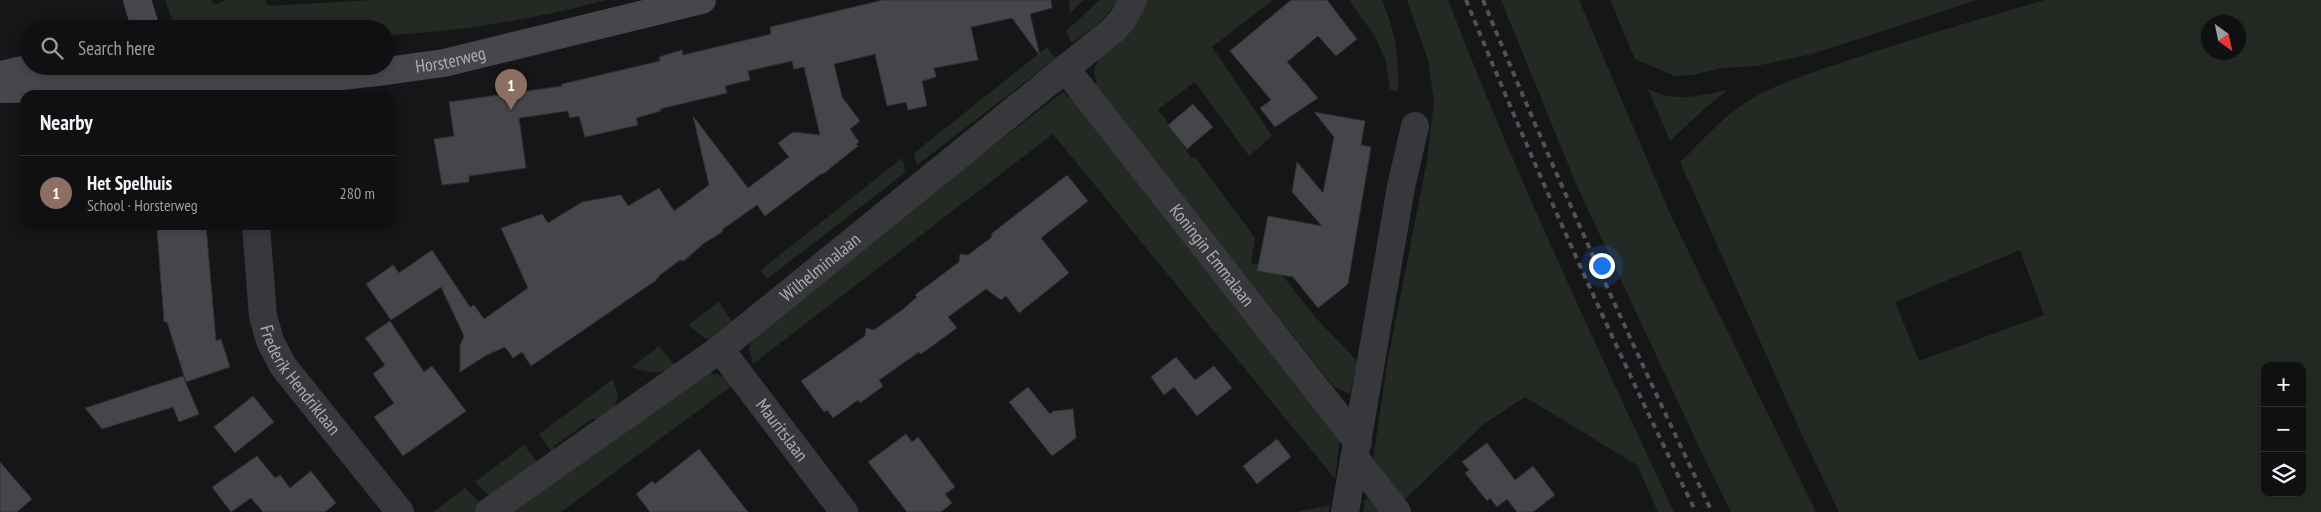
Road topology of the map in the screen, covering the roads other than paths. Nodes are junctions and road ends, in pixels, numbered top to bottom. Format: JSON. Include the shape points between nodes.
{"nodes":[{"id":1,"x":137,"y":0,"type":"edge"},
{"id":2,"x":702,"y":0,"type":"edge"},
{"id":3,"x":1133,"y":0,"type":"edge"},
{"id":4,"x":143,"y":20,"type":"edge"},
{"id":5,"x":513,"y":47,"type":"junction"},
{"id":6,"x":395,"y":54,"type":"edge"},
{"id":7,"x":1065,"y":68,"type":"junction"},
{"id":8,"x":395,"y":70,"type":"edge"},
{"id":9,"x":20,"y":71,"type":"edge"},
{"id":10,"x":0,"y":75,"type":"edge"},
{"id":11,"x":158,"y":75,"type":"edge"},
{"id":12,"x":175,"y":75,"type":"edge"},
{"id":13,"x":350,"y":75,"type":"edge"},
{"id":14,"x":247,"y":81,"type":"edge"},
{"id":15,"x":0,"y":89,"type":"edge"},
{"id":16,"x":1415,"y":126,"type":"dead end"},
{"id":17,"x":256,"y":230,"type":"edge"},
{"id":18,"x":720,"y":349,"type":"junction"},
{"id":19,"x":1357,"y":450,"type":"junction"},
{"id":20,"x":400,"y":512,"type":"edge"},
{"id":21,"x":489,"y":512,"type":"edge"},
{"id":22,"x":844,"y":512,"type":"edge"},
{"id":23,"x":1345,"y":512,"type":"edge"},
{"id":24,"x":1397,"y":512,"type":"edge"}],
"edges":[{"from":1,"to":4,"type":"main road"},
{"from":2,"to":5,"type":"main road","name":"Horsterweg"},
{"from":3,"to":7,"type":"street","name":"Wilhelminalaan","via":[[1113,30]]},
{"from":5,"to":6,"type":"main road","name":"Horsterweg"},
{"from":5,"to":8,"type":"main road","name":"Horsterweg","via":[[444,63]]},
{"from":7,"to":18,"type":"street","name":"Wilhelminalaan"},
{"from":7,"to":19,"type":"street","name":"Koningin Emmalaan"},
{"from":9,"to":10,"type":"main road"},
{"from":11,"to":15,"type":"main road","name":"Horsterweg","via":[[90,88]]},
{"from":12,"to":14,"type":"main road","name":"Horsterweg"},
{"from":13,"to":14,"type":"main road","name":"Horsterweg"},
{"from":16,"to":19,"type":"street","via":[[1401,188]]},
{"from":17,"to":20,"type":"street","name":"Frederik Hendriklaan","via":[[263,316],[270,342],[283,366]]},
{"from":18,"to":21,"type":"street","name":"Wilhelminalaan"},
{"from":18,"to":22,"type":"street","name":"Mauritslaan"},
{"from":19,"to":23,"type":"street"},
{"from":19,"to":24,"type":"street","name":"Koningin Emmalaan"}]}
